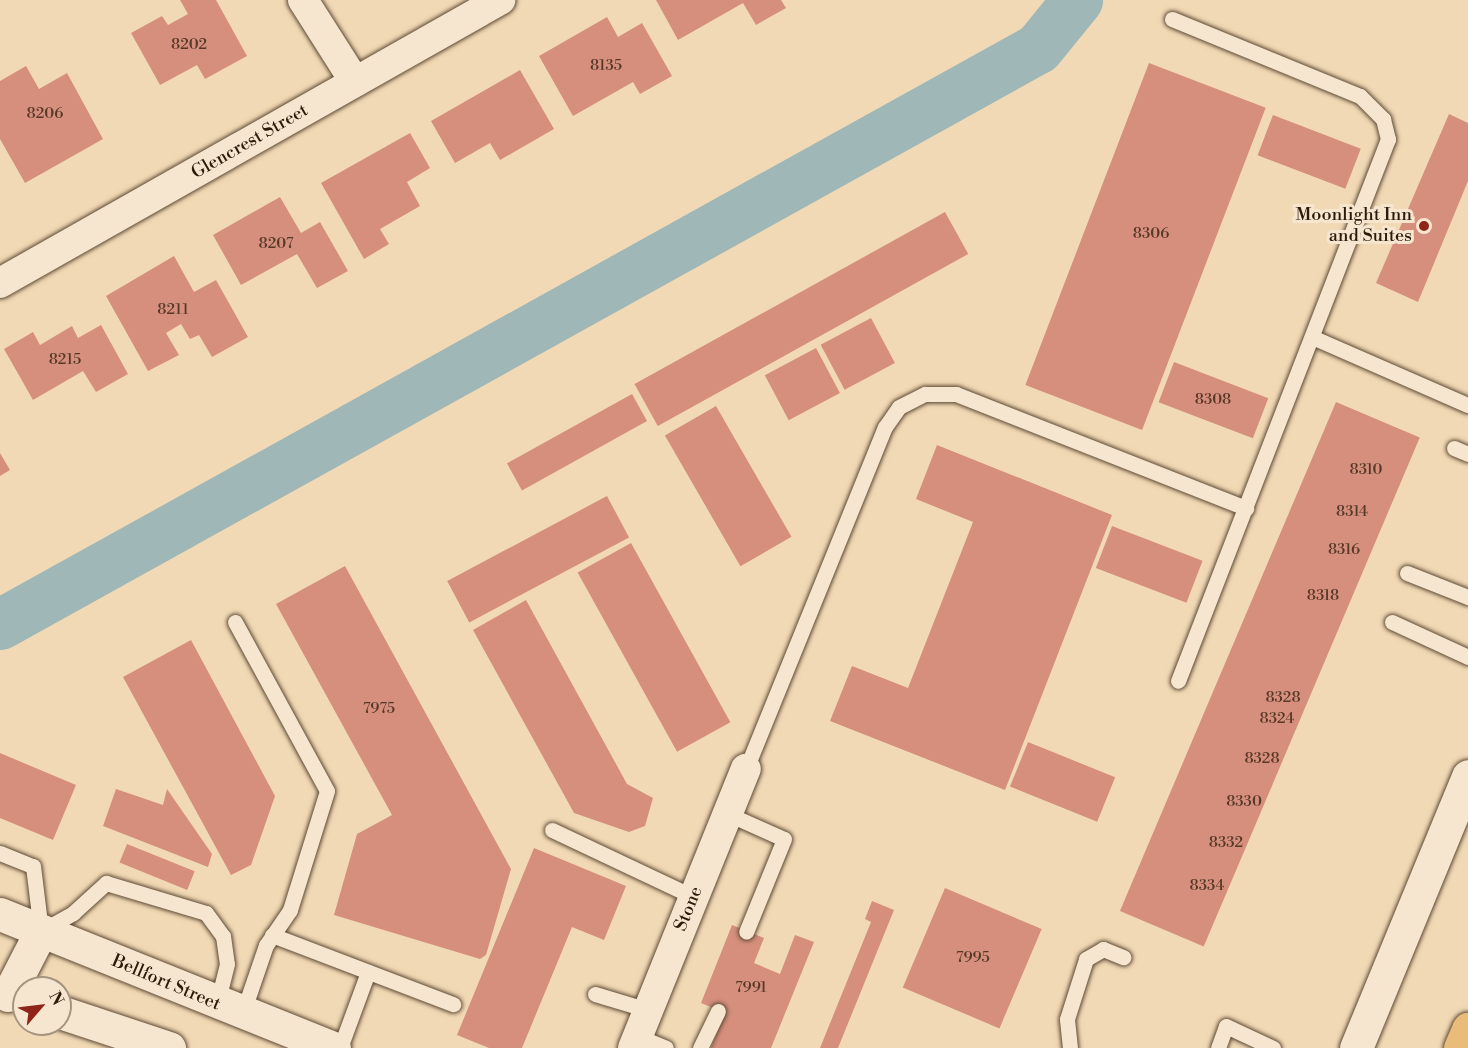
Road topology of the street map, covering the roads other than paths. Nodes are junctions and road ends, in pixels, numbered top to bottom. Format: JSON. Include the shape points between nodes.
{"nodes":[{"id":1,"x":303,"y":0,"type":"edge"},
{"id":2,"x":500,"y":0,"type":"edge"},
{"id":3,"x":1172,"y":18,"type":"dead end"},
{"id":4,"x":355,"y":82,"type":"junction"},
{"id":5,"x":1,"y":280,"type":"edge"},
{"id":6,"x":1312,"y":337,"type":"junction"},
{"id":7,"x":1468,"y":405,"type":"edge"},
{"id":8,"x":1246,"y":508,"type":"junction"},
{"id":9,"x":1407,"y":573,"type":"dead end"},
{"id":10,"x":1468,"y":597,"type":"edge"},
{"id":11,"x":235,"y":622,"type":"dead end"},
{"id":12,"x":1392,"y":622,"type":"dead end"},
{"id":13,"x":1468,"y":657,"type":"edge"},
{"id":14,"x":1178,"y":681,"type":"dead end"},
{"id":15,"x":746,"y":769,"type":"joint"},
{"id":16,"x":1468,"y":776,"type":"edge"},
{"id":17,"x":728,"y":814,"type":"junction"},
{"id":18,"x":552,"y":830,"type":"dead end"},
{"id":19,"x":0,"y":853,"type":"edge"},
{"id":20,"x":694,"y":897,"type":"junction"},
{"id":21,"x":0,"y":914,"type":"edge"},
{"id":22,"x":41,"y":931,"type":"junction"},
{"id":23,"x":746,"y":932,"type":"dead end"},
{"id":24,"x":272,"y":935,"type":"junction"},
{"id":25,"x":1123,"y":957,"type":"dead end"},
{"id":26,"x":368,"y":972,"type":"junction"},
{"id":27,"x":595,"y":994,"type":"dead end"},
{"id":28,"x":8,"y":999,"type":"edge"},
{"id":29,"x":453,"y":1004,"type":"dead end"},
{"id":30,"x":229,"y":1010,"type":"junction"},
{"id":31,"x":718,"y":1011,"type":"dead end"},
{"id":32,"x":72,"y":1016,"type":"edge"},
{"id":33,"x":1468,"y":1029,"type":"edge"},
{"id":34,"x":639,"y":1032,"type":"edge"},
{"id":35,"x":169,"y":1048,"type":"edge"},
{"id":36,"x":334,"y":1048,"type":"edge"},
{"id":37,"x":340,"y":1048,"type":"edge"},
{"id":38,"x":666,"y":1048,"type":"edge"},
{"id":39,"x":700,"y":1048,"type":"edge"},
{"id":40,"x":1070,"y":1048,"type":"edge"},
{"id":41,"x":1218,"y":1048,"type":"edge"},
{"id":42,"x":1273,"y":1048,"type":"edge"},
{"id":43,"x":1356,"y":1048,"type":"edge"},
{"id":44,"x":1460,"y":1048,"type":"edge"}],
"edges":[{"from":1,"to":4,"type":"street"},
{"from":2,"to":4,"type":"street","name":"Glencrest Street"},
{"from":3,"to":6,"type":"lane","via":[[1360,96],[1383,119],[1388,140]]},
{"from":4,"to":5,"type":"street","name":"Glencrest Street"},
{"from":6,"to":7,"type":"lane"},
{"from":6,"to":8,"type":"lane"},
{"from":8,"to":14,"type":"lane"},
{"from":8,"to":15,"type":"lane","via":[[956,394],[925,394],[899,407],[885,427]]},
{"from":9,"to":10,"type":"lane"},
{"from":11,"to":24,"type":"lane","via":[[327,791],[290,910]]},
{"from":12,"to":13,"type":"lane"},
{"from":15,"to":17,"type":"street","name":"Stone"},
{"from":16,"to":43,"type":"main road"},
{"from":17,"to":20,"type":"street","name":"Stone"},
{"from":17,"to":23,"type":"lane","via":[[784,839]]},
{"from":18,"to":20,"type":"lane"},
{"from":19,"to":22,"type":"lane","via":[[33,866]]},
{"from":20,"to":34,"type":"street","name":"Stone"},
{"from":21,"to":22,"type":"main road","name":"Bellfort Street"},
{"from":22,"to":28,"type":"main road"},
{"from":22,"to":30,"type":"main road","name":"Bellfort Street"},
{"from":22,"to":30,"type":"lane","via":[[73,913],[106,883],[206,913],[223,936]]},
{"from":24,"to":26,"type":"lane"},
{"from":24,"to":30,"type":"lane"},
{"from":25,"to":40,"type":"lane","via":[[1104,949],[1086,959],[1067,1019]]},
{"from":26,"to":29,"type":"lane"},
{"from":26,"to":37,"type":"lane"},
{"from":27,"to":34,"type":"lane"},
{"from":30,"to":36,"type":"main road","name":"Bellfort Street"},
{"from":31,"to":39,"type":"lane"},
{"from":32,"to":35,"type":"main road"},
{"from":33,"to":44,"type":"highway"},
{"from":34,"to":38,"type":"lane"},
{"from":41,"to":42,"type":"lane","via":[[1226,1026]]}]}
